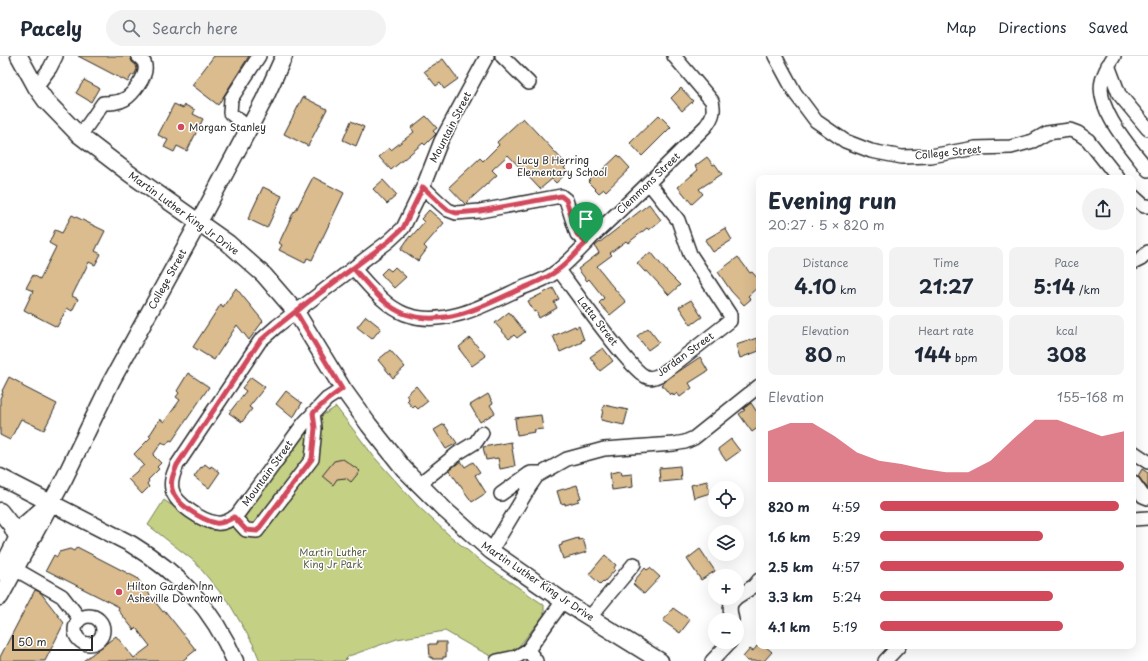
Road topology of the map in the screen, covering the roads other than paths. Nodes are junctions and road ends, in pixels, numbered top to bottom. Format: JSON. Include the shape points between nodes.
{"nodes":[{"id":1,"x":19,"y":56,"type":"edge"},
{"id":2,"x":56,"y":56,"type":"edge"},
{"id":3,"x":138,"y":56,"type":"edge"},
{"id":4,"x":259,"y":56,"type":"edge"},
{"id":5,"x":284,"y":56,"type":"edge"},
{"id":6,"x":487,"y":56,"type":"edge"},
{"id":7,"x":502,"y":56,"type":"edge"},
{"id":8,"x":674,"y":56,"type":"edge"},
{"id":9,"x":775,"y":56,"type":"edge"},
{"id":10,"x":1111,"y":61,"type":"edge"},
{"id":11,"x":529,"y":83,"type":"dead end"},
{"id":12,"x":36,"y":87,"type":"junction"},
{"id":13,"x":249,"y":128,"type":"junction"},
{"id":14,"x":1148,"y":129,"type":"edge"},
{"id":15,"x":80,"y":136,"type":"junction"},
{"id":16,"x":1148,"y":170,"type":"edge"},
{"id":17,"x":1116,"y":175,"type":"edge"},
{"id":18,"x":649,"y":184,"type":"junction"},
{"id":19,"x":423,"y":187,"type":"junction"},
{"id":20,"x":1136,"y":199,"type":"edge"},
{"id":21,"x":1148,"y":206,"type":"edge"},
{"id":22,"x":198,"y":223,"type":"junction"},
{"id":23,"x":586,"y":243,"type":"junction"},
{"id":24,"x":1148,"y":252,"type":"edge"},
{"id":25,"x":1136,"y":262,"type":"edge"},
{"id":26,"x":353,"y":268,"type":"junction"},
{"id":27,"x":558,"y":270,"type":"junction"},
{"id":28,"x":296,"y":312,"type":"junction"},
{"id":29,"x":638,"y":372,"type":"joint"},
{"id":30,"x":756,"y":388,"type":"edge"},
{"id":31,"x":342,"y":389,"type":"junction"},
{"id":32,"x":313,"y":413,"type":"junction"},
{"id":33,"x":482,"y":433,"type":"dead end"},
{"id":34,"x":1136,"y":454,"type":"edge"},
{"id":35,"x":1148,"y":462,"type":"edge"},
{"id":36,"x":542,"y":473,"type":"junction"},
{"id":37,"x":0,"y":478,"type":"edge"},
{"id":38,"x":418,"y":484,"type":"junction"},
{"id":39,"x":1136,"y":486,"type":"edge"},
{"id":40,"x":501,"y":494,"type":"dead end"},
{"id":41,"x":1148,"y":498,"type":"edge"},
{"id":42,"x":51,"y":503,"type":"junction"},
{"id":43,"x":0,"y":511,"type":"edge"},
{"id":44,"x":234,"y":517,"type":"junction"},
{"id":45,"x":1148,"y":518,"type":"edge"},
{"id":46,"x":1136,"y":519,"type":"edge"},
{"id":47,"x":17,"y":537,"type":"junction"},
{"id":48,"x":490,"y":551,"type":"junction"},
{"id":49,"x":634,"y":564,"type":"dead end"},
{"id":50,"x":8,"y":570,"type":"edge"},
{"id":51,"x":756,"y":584,"type":"edge"},
{"id":52,"x":744,"y":593,"type":"edge"},
{"id":53,"x":0,"y":597,"type":"edge"},
{"id":54,"x":564,"y":601,"type":"junction"},
{"id":55,"x":590,"y":617,"type":"junction"},
{"id":56,"x":80,"y":619,"type":"dead end"},
{"id":57,"x":723,"y":649,"type":"edge"},
{"id":58,"x":896,"y":649,"type":"edge"},
{"id":59,"x":528,"y":650,"type":"junction"},
{"id":60,"x":657,"y":660,"type":"edge"},
{"id":61,"x":235,"y":661,"type":"edge"},
{"id":62,"x":496,"y":661,"type":"edge"},
{"id":63,"x":536,"y":661,"type":"edge"},
{"id":64,"x":712,"y":661,"type":"edge"},
{"id":65,"x":885,"y":661,"type":"edge"}],
"edges":[{"from":1,"to":12,"type":"main road","name":"Martin Luther King Jr Drive"},
{"from":2,"to":12,"type":"street"},
{"from":3,"to":15,"type":"street","via":[[146,66],[142,79],[124,100],[103,103]]},
{"from":4,"to":13,"type":"street","via":[[231,99],[230,113]]},
{"from":5,"to":13,"type":"main road","name":"College Street"},
{"from":6,"to":19,"type":"street","name":"Mountain Street","via":[[441,141]]},
{"from":7,"to":11,"type":"street"},
{"from":8,"to":18,"type":"street","name":"Clemmons Street","via":[[712,101],[714,109],[712,118],[706,126]]},
{"from":9,"to":17,"type":"street","name":"College Street","via":[[795,93],[816,120],[845,141],[871,151],[902,157],[931,156],[975,148],[1011,147],[1033,141],[1047,133],[1070,130],[1088,140]]},
{"from":10,"to":14,"type":"street","via":[[1119,94]]},
{"from":10,"to":16,"type":"street","via":[[1101,82],[1103,104],[1107,114]]},
{"from":12,"to":15,"type":"main road","name":"Martin Luther King Jr Drive","via":[[57,114]]},
{"from":13,"to":22,"type":"main road","name":"College Street"},
{"from":15,"to":22,"type":"main road","name":"Martin Luther King Jr Drive"},
{"from":18,"to":23,"type":"street","name":"Clemmons Street"},
{"from":18,"to":29,"type":"street","name":"Jordan Street","via":[[678,220],[690,254],[730,315],[730,321],[662,374],[647,377]]},
{"from":19,"to":23,"type":"street","via":[[448,210],[456,213],[561,196],[566,200],[577,234]]},
{"from":19,"to":26,"type":"street","name":"Mountain Street","via":[[403,228]]},
{"from":20,"to":21,"type":"street","via":[[1144,206]]},
{"from":22,"to":28,"type":"main road","name":"Martin Luther King Jr Drive","via":[[228,243],[264,275]]},
{"from":22,"to":42,"type":"main road","name":"College Street","via":[[111,382]]},
{"from":23,"to":27,"type":"street","name":"Clemmons Street"},
{"from":24,"to":25,"type":"street"},
{"from":26,"to":27,"type":"street","name":"Clemmons Street","via":[[390,306],[404,314],[433,318],[469,312]]},
{"from":26,"to":28,"type":"street","name":"Mountain Street"},
{"from":27,"to":29,"type":"street","name":"Latta Street"},
{"from":28,"to":31,"type":"main road","name":"Martin Luther King Jr Drive"},
{"from":28,"to":44,"type":"street","name":"Mountain Street","via":[[260,341],[177,465],[171,480],[172,491],[182,504],[198,517],[217,523]]},
{"from":30,"to":36,"type":"street","via":[[694,438],[685,442],[604,449],[567,459]]},
{"from":31,"to":32,"type":"street","name":"Mountain Street"},
{"from":31,"to":38,"type":"main road","name":"Martin Luther King Jr Drive","via":[[368,425]]},
{"from":32,"to":44,"type":"street","name":"Mountain Street"},
{"from":32,"to":44,"type":"street","via":[[315,428],[312,459],[257,531],[246,530]]},
{"from":33,"to":38,"type":"street","via":[[476,442]]},
{"from":34,"to":35,"type":"street"},
{"from":36,"to":40,"type":"street","via":[[531,473]]},
{"from":36,"to":48,"type":"street","via":[[530,486]]},
{"from":37,"to":42,"type":"main road"},
{"from":38,"to":48,"type":"main road","name":"Martin Luther King Jr Drive"},
{"from":39,"to":41,"type":"street","via":[[1143,496]]},
{"from":42,"to":47,"type":"main road","name":"College Street","via":[[24,525]]},
{"from":42,"to":50,"type":"main road","name":"College Street"},
{"from":42,"to":61,"type":"main road","via":[[131,544],[152,557],[186,585],[218,627]]},
{"from":43,"to":47,"type":"main road"},
{"from":45,"to":46,"type":"street"},
{"from":47,"to":50,"type":"main road","name":"College Street"},
{"from":48,"to":54,"type":"main road","name":"Martin Luther King Jr Drive"},
{"from":49,"to":55,"type":"street"},
{"from":50,"to":53,"type":"main road","name":"College Street"},
{"from":50,"to":56,"type":"street","via":[[62,596]]},
{"from":51,"to":52,"type":"street"},
{"from":54,"to":55,"type":"main road","name":"Martin Luther King Jr Drive"},
{"from":54,"to":59,"type":"street"},
{"from":55,"to":60,"type":"main road","name":"Martin Luther King Jr Drive"},
{"from":57,"to":64,"type":"street"},
{"from":58,"to":65,"type":"street"},
{"from":59,"to":62,"type":"street","via":[[516,657]]},
{"from":59,"to":63,"type":"street"}]}
